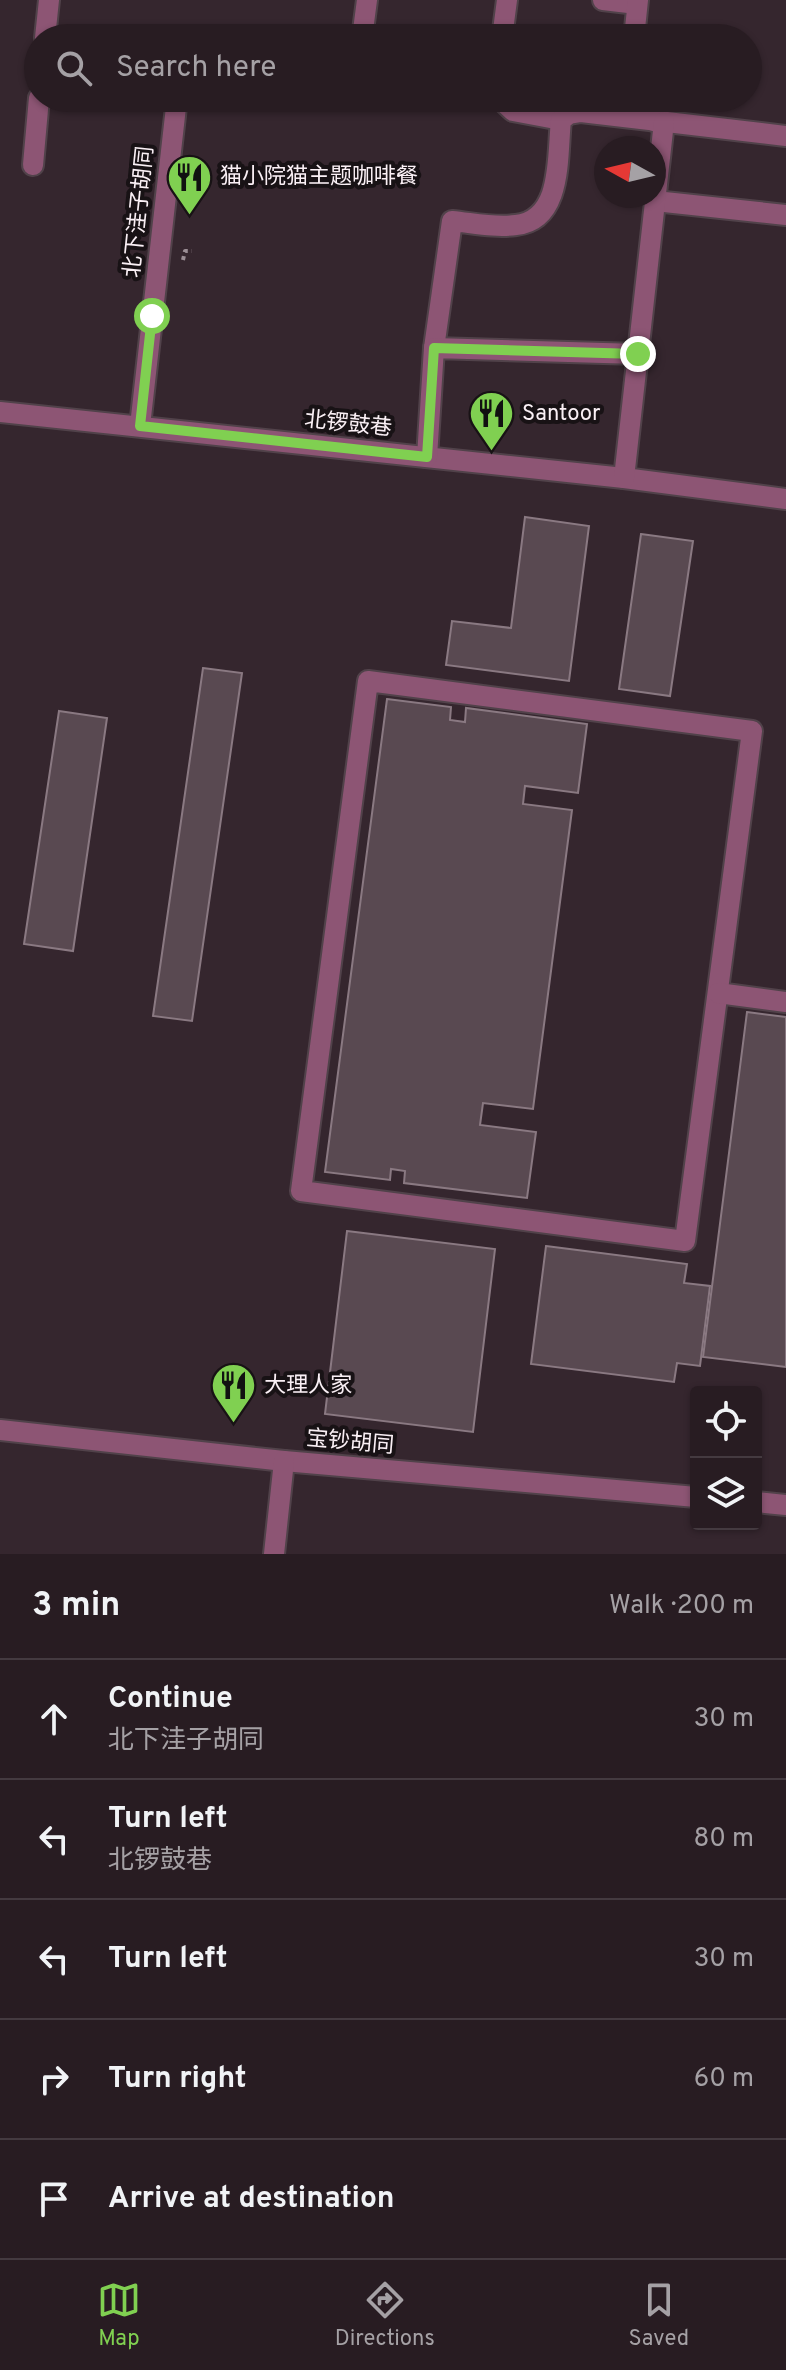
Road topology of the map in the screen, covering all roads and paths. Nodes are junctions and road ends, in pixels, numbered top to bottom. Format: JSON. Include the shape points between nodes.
{"nodes":[{"id":1,"x":49,"y":0,"type":"edge"},
{"id":2,"x":367,"y":0,"type":"edge"},
{"id":3,"x":507,"y":0,"type":"edge"},
{"id":4,"x":603,"y":0,"type":"edge"},
{"id":5,"x":638,"y":2,"type":"edge"},
{"id":6,"x":46,"y":24,"type":"edge"},
{"id":7,"x":364,"y":24,"type":"edge"},
{"id":8,"x":504,"y":24,"type":"edge"},
{"id":9,"x":636,"y":24,"type":"edge"},
{"id":10,"x":38,"y":112,"type":"edge"},
{"id":11,"x":175,"y":112,"type":"edge"},
{"id":12,"x":518,"y":112,"type":"edge"},
{"id":13,"x":658,"y":112,"type":"edge"},
{"id":14,"x":561,"y":120,"type":"junction"},
{"id":15,"x":659,"y":121,"type":"junction"},
{"id":16,"x":658,"y":136,"type":"edge"},
{"id":17,"x":786,"y":136,"type":"edge"},
{"id":18,"x":33,"y":165,"type":"dead end"},
{"id":19,"x":666,"y":202,"type":"edge"},
{"id":20,"x":654,"y":208,"type":"edge"},
{"id":21,"x":786,"y":215,"type":"edge"},
{"id":22,"x":434,"y":348,"type":"junction"},
{"id":23,"x":638,"y":354,"type":"junction"},
{"id":24,"x":0,"y":412,"type":"edge"},
{"id":25,"x":140,"y":426,"type":"junction"},
{"id":26,"x":427,"y":457,"type":"junction"},
{"id":27,"x":624,"y":478,"type":"junction"},
{"id":28,"x":786,"y":499,"type":"edge"},
{"id":29,"x":718,"y":993,"type":"junction"},
{"id":30,"x":786,"y":1002,"type":"edge"},
{"id":31,"x":0,"y":1430,"type":"edge"},
{"id":32,"x":284,"y":1461,"type":"junction"},
{"id":33,"x":690,"y":1496,"type":"edge"},
{"id":34,"x":762,"y":1503,"type":"edge"},
{"id":35,"x":786,"y":1505,"type":"edge"},
{"id":36,"x":274,"y":1554,"type":"edge"}],
"edges":[{"from":1,"to":6,"type":"lane"},
{"from":2,"to":7,"type":"lane"},
{"from":3,"to":8,"type":"lane"},
{"from":4,"to":5,"type":"lane"},
{"from":5,"to":9,"type":"lane"},
{"from":10,"to":18,"type":"lane"},
{"from":11,"to":25,"type":"lane","name":"北下洼子胡同"},
{"from":12,"to":14,"type":"lane"},
{"from":13,"to":15,"type":"lane"},
{"from":14,"to":15,"type":"lane","via":[[581,112]]},
{"from":14,"to":22,"type":"lane","via":[[552,199],[538,218],[512,226],[452,221]]},
{"from":15,"to":16,"type":"lane"},
{"from":15,"to":17,"type":"lane"},
{"from":19,"to":21,"type":"lane"},
{"from":20,"to":23,"type":"lane"},
{"from":22,"to":23,"type":"lane"},
{"from":22,"to":26,"type":"lane"},
{"from":23,"to":27,"type":"lane"},
{"from":24,"to":25,"type":"lane","name":"北锣鼓巷"},
{"from":25,"to":26,"type":"lane","name":"北锣鼓巷"},
{"from":26,"to":27,"type":"lane","name":"北锣鼓巷"},
{"from":27,"to":28,"type":"lane","name":"北锣鼓巷"},
{"from":29,"to":29,"type":"lane","via":[[752,731],[368,681],[301,1191],[685,1241]]},
{"from":29,"to":30,"type":"lane"},
{"from":31,"to":32,"type":"lane","name":"宝钞胡同"},
{"from":32,"to":33,"type":"lane","name":"宝钞胡同"},
{"from":32,"to":36,"type":"lane"},
{"from":34,"to":35,"type":"lane"}]}
